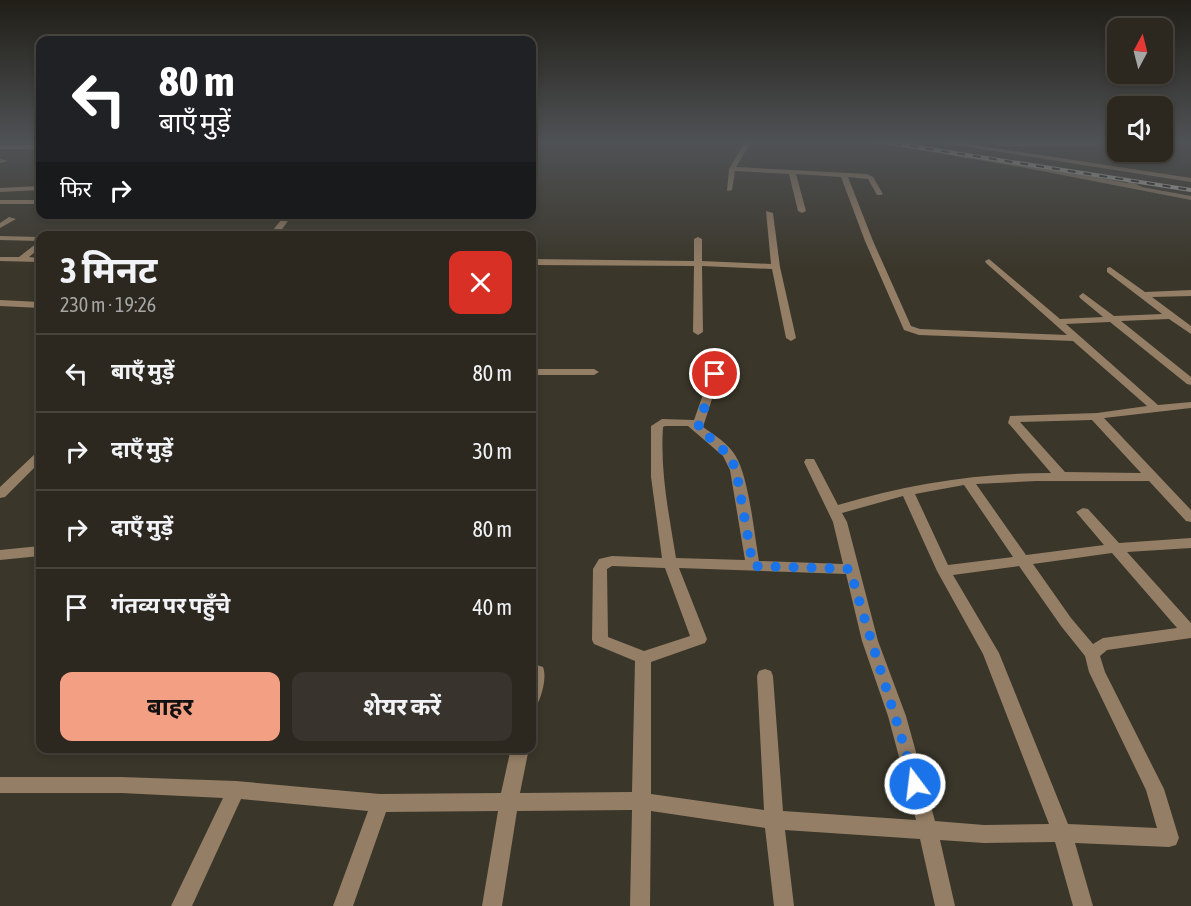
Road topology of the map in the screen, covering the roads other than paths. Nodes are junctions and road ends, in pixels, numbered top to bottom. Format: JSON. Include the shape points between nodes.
{"nodes":[{"id":1,"x":730,"y":183,"type":"edge"},
{"id":2,"x":795,"y":183,"type":"edge"},
{"id":3,"x":847,"y":183,"type":"edge"},
{"id":4,"x":873,"y":183,"type":"edge"},
{"id":5,"x":1141,"y":183,"type":"edge"},
{"id":6,"x":36,"y":189,"type":"edge"},
{"id":7,"x":0,"y":190,"type":"edge"},
{"id":8,"x":729,"y":190,"type":"dead end"},
{"id":9,"x":879,"y":194,"type":"dead end"},
{"id":10,"x":1191,"y":198,"type":"edge"},
{"id":11,"x":0,"y":202,"type":"edge"},
{"id":12,"x":36,"y":202,"type":"edge"},
{"id":13,"x":802,"y":211,"type":"dead end"},
{"id":14,"x":769,"y":213,"type":"dead end"},
{"id":15,"x":12,"y":219,"type":"dead end"},
{"id":16,"x":286,"y":219,"type":"edge"},
{"id":17,"x":0,"y":226,"type":"edge"},
{"id":18,"x":276,"y":231,"type":"edge"},
{"id":19,"x":0,"y":238,"type":"edge"},
{"id":20,"x":36,"y":239,"type":"edge"},
{"id":21,"x":698,"y":239,"type":"dead end"},
{"id":22,"x":36,"y":248,"type":"edge"},
{"id":23,"x":0,"y":259,"type":"edge"},
{"id":24,"x":20,"y":260,"type":"junction"},
{"id":25,"x":36,"y":260,"type":"edge"},
{"id":26,"x":989,"y":261,"type":"dead end"},
{"id":27,"x":536,"y":262,"type":"edge"},
{"id":28,"x":699,"y":264,"type":"junction"},
{"id":29,"x":776,"y":267,"type":"junction"},
{"id":30,"x":1110,"y":270,"type":"dead end"},
{"id":31,"x":1191,"y":293,"type":"edge"},
{"id":32,"x":1141,"y":295,"type":"junction"},
{"id":33,"x":1083,"y":296,"type":"dead end"},
{"id":34,"x":0,"y":303,"type":"edge"},
{"id":35,"x":36,"y":305,"type":"edge"},
{"id":36,"x":1170,"y":316,"type":"junction"},
{"id":37,"x":1112,"y":319,"type":"junction"},
{"id":38,"x":1056,"y":322,"type":"junction"},
{"id":39,"x":1191,"y":331,"type":"edge"},
{"id":40,"x":698,"y":332,"type":"dead end"},
{"id":41,"x":791,"y":338,"type":"dead end"},
{"id":42,"x":1074,"y":338,"type":"junction"},
{"id":43,"x":536,"y":372,"type":"edge"},
{"id":44,"x":594,"y":372,"type":"dead end"},
{"id":45,"x":715,"y":374,"type":"dead end"},
{"id":46,"x":1191,"y":382,"type":"edge"},
{"id":47,"x":1191,"y":405,"type":"edge"},
{"id":48,"x":1154,"y":407,"type":"junction"},
{"id":49,"x":1098,"y":416,"type":"junction"},
{"id":50,"x":698,"y":428,"type":"junction"},
{"id":51,"x":36,"y":460,"type":"edge"},
{"id":52,"x":810,"y":462,"type":"dead end"},
{"id":53,"x":1060,"y":476,"type":"junction"},
{"id":54,"x":1151,"y":477,"type":"junction"},
{"id":55,"x":967,"y":481,"type":"junction"},
{"id":56,"x":907,"y":491,"type":"junction"},
{"id":57,"x":0,"y":494,"type":"edge"},
{"id":58,"x":834,"y":511,"type":"junction"},
{"id":59,"x":1083,"y":512,"type":"dead end"},
{"id":60,"x":1191,"y":518,"type":"edge"},
{"id":61,"x":1191,"y":543,"type":"edge"},
{"id":62,"x":1116,"y":548,"type":"junction"},
{"id":63,"x":36,"y":551,"type":"edge"},
{"id":64,"x":0,"y":555,"type":"edge"},
{"id":65,"x":1024,"y":560,"type":"junction"},
{"id":66,"x":670,"y":562,"type":"junction"},
{"id":67,"x":753,"y":566,"type":"junction"},
{"id":68,"x":850,"y":569,"type":"junction"},
{"id":69,"x":944,"y":571,"type":"junction"},
{"id":70,"x":1191,"y":632,"type":"edge"},
{"id":71,"x":1092,"y":654,"type":"junction"},
{"id":72,"x":643,"y":657,"type":"junction"},
{"id":73,"x":537,"y":672,"type":"dead end"},
{"id":74,"x":765,"y":676,"type":"dead end"},
{"id":75,"x":536,"y":677,"type":"edge"},
{"id":76,"x":519,"y":753,"type":"edge"},
{"id":77,"x":0,"y":785,"type":"edge"},
{"id":78,"x":236,"y":790,"type":"junction"},
{"id":79,"x":509,"y":801,"type":"junction"},
{"id":80,"x":640,"y":801,"type":"junction"},
{"id":81,"x":380,"y":803,"type":"junction"},
{"id":82,"x":774,"y":820,"type":"junction"},
{"id":83,"x":927,"y":830,"type":"junction"},
{"id":84,"x":1062,"y":833,"type":"junction"},
{"id":85,"x":181,"y":906,"type":"edge"},
{"id":86,"x":343,"y":906,"type":"edge"},
{"id":87,"x":492,"y":906,"type":"edge"},
{"id":88,"x":640,"y":906,"type":"edge"},
{"id":89,"x":784,"y":906,"type":"edge"},
{"id":90,"x":945,"y":906,"type":"edge"},
{"id":91,"x":1083,"y":906,"type":"edge"}],
"edges":[{"from":1,"to":8,"type":"street"},
{"from":2,"to":13,"type":"street"},
{"from":3,"to":42,"type":"street","via":[[908,328],[919,332]]},
{"from":4,"to":9,"type":"street"},
{"from":5,"to":10,"type":"street"},
{"from":6,"to":7,"type":"street"},
{"from":11,"to":12,"type":"street"},
{"from":14,"to":29,"type":"street"},
{"from":15,"to":17,"type":"street"},
{"from":16,"to":18,"type":"street"},
{"from":19,"to":20,"type":"street"},
{"from":21,"to":28,"type":"street"},
{"from":22,"to":24,"type":"street"},
{"from":23,"to":24,"type":"street"},
{"from":24,"to":25,"type":"street"},
{"from":26,"to":38,"type":"street"},
{"from":27,"to":28,"type":"street"},
{"from":28,"to":29,"type":"street"},
{"from":28,"to":40,"type":"street"},
{"from":29,"to":41,"type":"street"},
{"from":30,"to":32,"type":"street"},
{"from":31,"to":32,"type":"street"},
{"from":32,"to":36,"type":"street"},
{"from":33,"to":37,"type":"street"},
{"from":34,"to":35,"type":"street"},
{"from":36,"to":37,"type":"street"},
{"from":36,"to":39,"type":"street"},
{"from":37,"to":38,"type":"street"},
{"from":37,"to":46,"type":"street"},
{"from":38,"to":42,"type":"street"},
{"from":42,"to":48,"type":"street"},
{"from":43,"to":44,"type":"street"},
{"from":45,"to":50,"type":"street"},
{"from":47,"to":48,"type":"street"},
{"from":48,"to":49,"type":"street"},
{"from":49,"to":53,"type":"street","via":[[1013,420]]},
{"from":49,"to":54,"type":"street","via":[[1100,424]]},
{"from":50,"to":66,"type":"street","via":[[691,423],[672,421],[657,426],[662,515]]},
{"from":50,"to":67,"type":"street","via":[[723,448],[736,470]]},
{"from":51,"to":57,"type":"street"},
{"from":52,"to":58,"type":"street"},
{"from":53,"to":54,"type":"street"},
{"from":53,"to":55,"type":"street"},
{"from":54,"to":60,"type":"street"},
{"from":55,"to":56,"type":"street"},
{"from":55,"to":65,"type":"street"},
{"from":56,"to":58,"type":"street"},
{"from":56,"to":69,"type":"street"},
{"from":58,"to":68,"type":"street"},
{"from":59,"to":62,"type":"street"},
{"from":61,"to":62,"type":"street"},
{"from":62,"to":65,"type":"street"},
{"from":62,"to":70,"type":"street"},
{"from":63,"to":64,"type":"street"},
{"from":65,"to":69,"type":"street"},
{"from":65,"to":71,"type":"street"},
{"from":66,"to":67,"type":"street"},
{"from":66,"to":72,"type":"street","via":[[699,639]]},
{"from":66,"to":72,"type":"street","via":[[612,561],[600,569],[600,640]]},
{"from":67,"to":68,"type":"street"},
{"from":68,"to":83,"type":"street","via":[[897,716]]},
{"from":69,"to":84,"type":"street","via":[[991,653]]},
{"from":70,"to":71,"type":"street","via":[[1103,644]]},
{"from":71,"to":84,"type":"street","via":[[1097,672],[1155,789],[1169,838]]},
{"from":72,"to":80,"type":"street"},
{"from":73,"to":75,"type":"street"},
{"from":74,"to":82,"type":"street"},
{"from":76,"to":79,"type":"street"},
{"from":77,"to":78,"type":"street"},
{"from":78,"to":81,"type":"street"},
{"from":78,"to":85,"type":"street"},
{"from":79,"to":80,"type":"street"},
{"from":79,"to":81,"type":"street"},
{"from":79,"to":87,"type":"street"},
{"from":80,"to":82,"type":"street"},
{"from":80,"to":88,"type":"street"},
{"from":81,"to":86,"type":"street"},
{"from":82,"to":83,"type":"street"},
{"from":82,"to":89,"type":"street"},
{"from":83,"to":84,"type":"street"},
{"from":83,"to":90,"type":"street"},
{"from":84,"to":91,"type":"street"}]}
